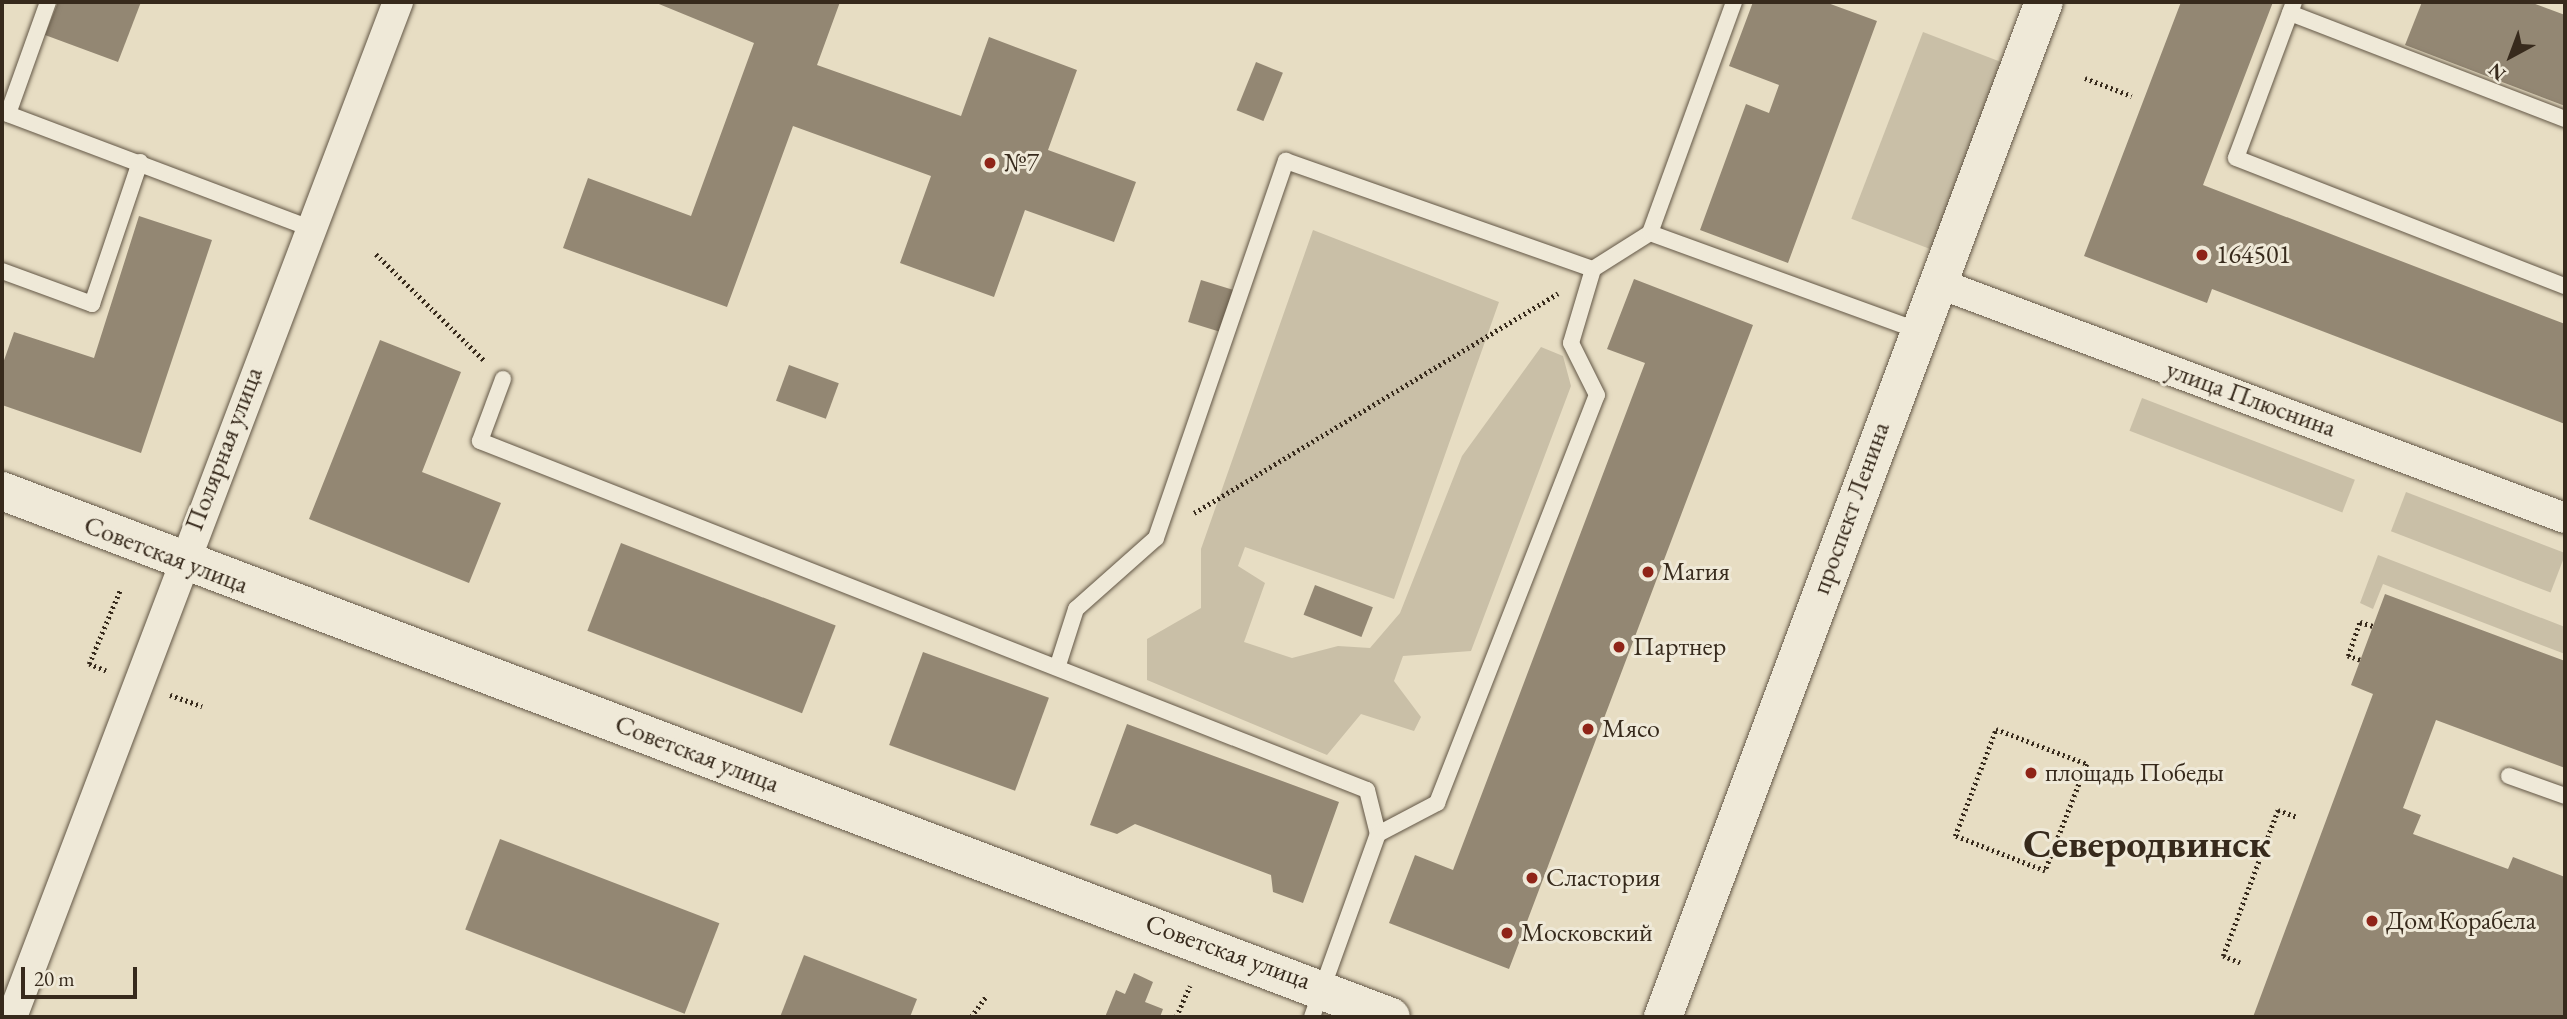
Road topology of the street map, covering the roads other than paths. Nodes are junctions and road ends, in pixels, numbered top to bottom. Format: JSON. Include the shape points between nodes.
{"nodes":[{"id":1,"x":48,"y":2,"type":"edge"},
{"id":2,"x":398,"y":2,"type":"edge"},
{"id":3,"x":1734,"y":2,"type":"edge"},
{"id":4,"x":2044,"y":2,"type":"edge"},
{"id":5,"x":2292,"y":7,"type":"edge"},
{"id":6,"x":2565,"y":119,"type":"edge"},
{"id":7,"x":140,"y":162,"type":"junction"},
{"id":8,"x":310,"y":228,"type":"junction"},
{"id":9,"x":1650,"y":233,"type":"junction"},
{"id":10,"x":1594,"y":269,"type":"junction"},
{"id":11,"x":2,"y":271,"type":"edge"},
{"id":12,"x":1935,"y":282,"type":"junction"},
{"id":13,"x":2565,"y":286,"type":"edge"},
{"id":14,"x":1917,"y":330,"type":"junction"},
{"id":15,"x":503,"y":379,"type":"road end"},
{"id":16,"x":2,"y":491,"type":"edge"},
{"id":17,"x":2565,"y":517,"type":"edge"},
{"id":18,"x":181,"y":561,"type":"junction"},
{"id":19,"x":1058,"y":665,"type":"junction"},
{"id":20,"x":2509,"y":776,"type":"dead end"},
{"id":21,"x":2565,"y":796,"type":"edge"},
{"id":22,"x":1378,"y":834,"type":"junction"},
{"id":23,"x":1317,"y":1003,"type":"edge"},
{"id":24,"x":12,"y":1017,"type":"edge"},
{"id":25,"x":1391,"y":1017,"type":"edge"},
{"id":26,"x":1663,"y":1017,"type":"edge"}],
"edges":[{"from":1,"to":7,"type":"lane","via":[[8,114]]},
{"from":2,"to":8,"type":"street","name":"Полярная улица"},
{"from":3,"to":9,"type":"lane"},
{"from":4,"to":12,"type":"street","name":"проспект Ленина"},
{"from":5,"to":6,"type":"lane"},
{"from":5,"to":13,"type":"lane","via":[[2236,158]]},
{"from":7,"to":8,"type":"lane"},
{"from":7,"to":11,"type":"lane","via":[[92,304]]},
{"from":8,"to":18,"type":"street","name":"Полярная улица"},
{"from":9,"to":10,"type":"lane"},
{"from":9,"to":14,"type":"lane"},
{"from":10,"to":19,"type":"lane","via":[[1286,161],[1156,538],[1076,609]]},
{"from":10,"to":22,"type":"lane","via":[[1571,343],[1597,395],[1437,803]]},
{"from":12,"to":14,"type":"street","name":"проспект Ленина"},
{"from":12,"to":17,"type":"street","name":"улица Плюснина"},
{"from":14,"to":26,"type":"street","name":"проспект Ленина"},
{"from":15,"to":19,"type":"lane","via":[[480,441]]},
{"from":16,"to":18,"type":"street","name":"Советская улица"},
{"from":18,"to":23,"type":"street","name":"Советская улица"},
{"from":18,"to":24,"type":"street","name":"Полярная улица"},
{"from":19,"to":22,"type":"lane","via":[[1367,790]]},
{"from":20,"to":21,"type":"lane"},
{"from":22,"to":23,"type":"lane"},
{"from":23,"to":25,"type":"street","name":"Советская улица"}]}
